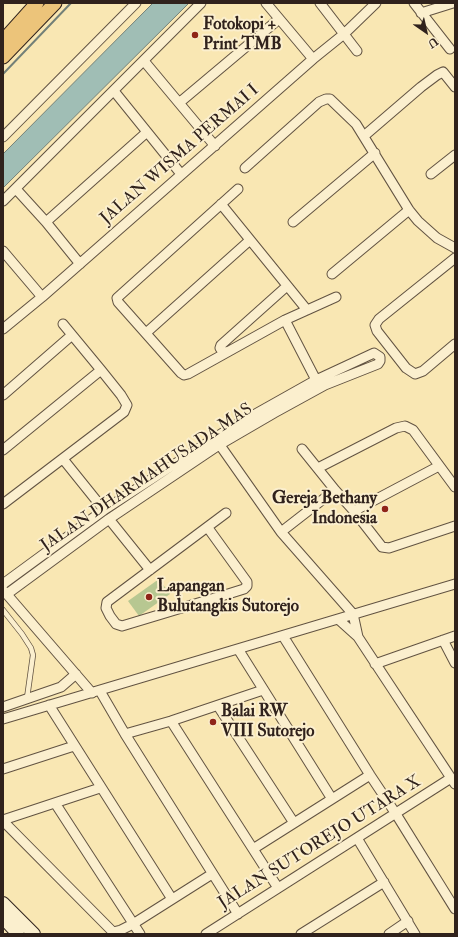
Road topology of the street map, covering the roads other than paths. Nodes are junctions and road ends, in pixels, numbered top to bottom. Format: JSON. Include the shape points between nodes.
{"nodes":[{"id":1,"x":37,"y":3,"type":"edge"},
{"id":2,"x":55,"y":3,"type":"edge"},
{"id":3,"x":136,"y":3,"type":"edge"},
{"id":4,"x":201,"y":3,"type":"edge"},
{"id":5,"x":266,"y":3,"type":"edge"},
{"id":6,"x":320,"y":3,"type":"edge"},
{"id":7,"x":376,"y":3,"type":"edge"},
{"id":8,"x":414,"y":3,"type":"edge"},
{"id":9,"x":454,"y":3,"type":"edge"},
{"id":10,"x":421,"y":13,"type":"junction"},
{"id":11,"x":279,"y":19,"type":"junction"},
{"id":12,"x":344,"y":34,"type":"junction"},
{"id":13,"x":3,"y":41,"type":"edge"},
{"id":14,"x":450,"y":49,"type":"dead end"},
{"id":15,"x":357,"y":51,"type":"dead end"},
{"id":16,"x":3,"y":58,"type":"edge"},
{"id":17,"x":313,"y":59,"type":"junction"},
{"id":18,"x":144,"y":61,"type":"junction"},
{"id":19,"x":455,"y":87,"type":"edge"},
{"id":20,"x":114,"y":91,"type":"junction"},
{"id":21,"x":180,"y":103,"type":"junction"},
{"id":22,"x":147,"y":132,"type":"junction"},
{"id":23,"x":364,"y":136,"type":"junction"},
{"id":24,"x":3,"y":137,"type":"edge"},
{"id":25,"x":215,"y":146,"type":"junction"},
{"id":26,"x":375,"y":153,"type":"junction"},
{"id":27,"x":455,"y":155,"type":"edge"},
{"id":28,"x":245,"y":168,"type":"dead end"},
{"id":29,"x":181,"y":174,"type":"junction"},
{"id":30,"x":431,"y":174,"type":"dead end"},
{"id":31,"x":16,"y":189,"type":"junction"},
{"id":32,"x":238,"y":189,"type":"dead end"},
{"id":33,"x":3,"y":201,"type":"edge"},
{"id":34,"x":221,"y":204,"type":"junction"},
{"id":35,"x":409,"y":210,"type":"junction"},
{"id":36,"x":46,"y":222,"type":"junction"},
{"id":37,"x":293,"y":222,"type":"dead end"},
{"id":38,"x":250,"y":240,"type":"junction"},
{"id":39,"x":455,"y":248,"type":"edge"},
{"id":40,"x":3,"y":251,"type":"edge"},
{"id":41,"x":455,"y":258,"type":"edge"},
{"id":42,"x":80,"y":264,"type":"junction"},
{"id":43,"x":332,"y":274,"type":"dead end"},
{"id":44,"x":287,"y":286,"type":"junction"},
{"id":45,"x":42,"y":297,"type":"junction"},
{"id":46,"x":336,"y":297,"type":"dead end"},
{"id":47,"x":307,"y":310,"type":"junction"},
{"id":48,"x":285,"y":320,"type":"junction"},
{"id":49,"x":63,"y":324,"type":"dead end"},
{"id":50,"x":3,"y":329,"type":"edge"},
{"id":51,"x":146,"y":333,"type":"junction"},
{"id":52,"x":72,"y":335,"type":"junction"},
{"id":53,"x":455,"y":344,"type":"edge"},
{"id":54,"x":227,"y":352,"type":"junction"},
{"id":55,"x":102,"y":370,"type":"junction"},
{"id":56,"x":316,"y":380,"type":"junction"},
{"id":57,"x":3,"y":395,"type":"edge"},
{"id":58,"x":217,"y":441,"type":"junction"},
{"id":59,"x":3,"y":450,"type":"edge"},
{"id":60,"x":302,"y":450,"type":"dead end"},
{"id":61,"x":63,"y":459,"type":"junction"},
{"id":62,"x":439,"y":466,"type":"junction"},
{"id":63,"x":318,"y":468,"type":"junction"},
{"id":64,"x":455,"y":486,"type":"edge"},
{"id":65,"x":335,"y":490,"type":"junction"},
{"id":66,"x":3,"y":504,"type":"edge"},
{"id":67,"x":104,"y":510,"type":"junction"},
{"id":68,"x":354,"y":510,"type":"junction"},
{"id":69,"x":226,"y":513,"type":"dead end"},
{"id":70,"x":109,"y":519,"type":"junction"},
{"id":71,"x":455,"y":526,"type":"edge"},
{"id":72,"x":208,"y":528,"type":"junction"},
{"id":73,"x":281,"y":532,"type":"junction"},
{"id":74,"x":150,"y":570,"type":"junction"},
{"id":75,"x":3,"y":584,"type":"edge"},
{"id":76,"x":455,"y":584,"type":"edge"},
{"id":77,"x":5,"y":592,"type":"edge"},
{"id":78,"x":3,"y":610,"type":"edge"},
{"id":79,"x":353,"y":614,"type":"junction"},
{"id":80,"x":338,"y":619,"type":"junction"},
{"id":81,"x":283,"y":636,"type":"junction"},
{"id":82,"x":455,"y":636,"type":"edge"},
{"id":83,"x":358,"y":637,"type":"junction"},
{"id":84,"x":442,"y":640,"type":"junction"},
{"id":85,"x":238,"y":650,"type":"junction"},
{"id":86,"x":455,"y":663,"type":"edge"},
{"id":87,"x":375,"y":664,"type":"junction"},
{"id":88,"x":76,"y":674,"type":"junction"},
{"id":89,"x":263,"y":690,"type":"junction"},
{"id":90,"x":96,"y":692,"type":"junction"},
{"id":91,"x":27,"y":698,"type":"junction"},
{"id":92,"x":49,"y":706,"type":"junction"},
{"id":93,"x":218,"y":706,"type":"junction"},
{"id":94,"x":3,"y":707,"type":"edge"},
{"id":95,"x":3,"y":719,"type":"edge"},
{"id":96,"x":171,"y":721,"type":"junction"},
{"id":97,"x":125,"y":734,"type":"junction"},
{"id":98,"x":74,"y":746,"type":"junction"},
{"id":99,"x":3,"y":769,"type":"edge"},
{"id":100,"x":370,"y":775,"type":"junction"},
{"id":101,"x":453,"y":781,"type":"edge"},
{"id":102,"x":100,"y":788,"type":"junction"},
{"id":103,"x":332,"y":799,"type":"junction"},
{"id":104,"x":55,"y":803,"type":"junction"},
{"id":105,"x":396,"y":814,"type":"junction"},
{"id":106,"x":3,"y":820,"type":"edge"},
{"id":107,"x":294,"y":823,"type":"junction"},
{"id":108,"x":357,"y":838,"type":"junction"},
{"id":109,"x":253,"y":849,"type":"junction"},
{"id":110,"x":212,"y":874,"type":"junction"},
{"id":111,"x":384,"y":882,"type":"junction"},
{"id":112,"x":278,"y":888,"type":"junction"},
{"id":113,"x":172,"y":900,"type":"junction"},
{"id":114,"x":4,"y":906,"type":"edge"},
{"id":115,"x":455,"y":909,"type":"edge"},
{"id":116,"x":238,"y":914,"type":"junction"},
{"id":117,"x":408,"y":921,"type":"junction"},
{"id":118,"x":13,"y":924,"type":"edge"},
{"id":119,"x":133,"y":924,"type":"junction"},
{"id":120,"x":34,"y":934,"type":"edge"},
{"id":121,"x":140,"y":934,"type":"edge"},
{"id":122,"x":206,"y":934,"type":"edge"},
{"id":123,"x":301,"y":934,"type":"edge"},
{"id":124,"x":389,"y":934,"type":"edge"},
{"id":125,"x":415,"y":934,"type":"edge"}],
"edges":[{"from":1,"to":13,"type":"main road"},
{"from":2,"to":16,"type":"main road"},
{"from":3,"to":24,"type":"street"},
{"from":4,"to":18,"type":"street"},
{"from":5,"to":11,"type":"street"},
{"from":6,"to":12,"type":"street"},
{"from":7,"to":12,"type":"street","name":"JALAN WISMA PERMAI I"},
{"from":8,"to":10,"type":"street"},
{"from":9,"to":10,"type":"street"},
{"from":10,"to":14,"type":"street"},
{"from":11,"to":17,"type":"street"},
{"from":11,"to":21,"type":"street"},
{"from":12,"to":15,"type":"street"},
{"from":12,"to":17,"type":"street","name":"JALAN WISMA PERMAI I"},
{"from":17,"to":25,"type":"street","name":"JALAN WISMA PERMAI I"},
{"from":18,"to":20,"type":"street"},
{"from":18,"to":21,"type":"street"},
{"from":19,"to":23,"type":"street","via":[[443,72],[437,75]]},
{"from":20,"to":22,"type":"street"},
{"from":20,"to":31,"type":"street"},
{"from":21,"to":25,"type":"street"},
{"from":22,"to":29,"type":"street"},
{"from":22,"to":36,"type":"street"},
{"from":23,"to":26,"type":"street"},
{"from":23,"to":28,"type":"street","via":[[349,116],[326,99],[319,102]]},
{"from":25,"to":29,"type":"street","name":"JALAN WISMA PERMAI I"},
{"from":26,"to":35,"type":"street"},
{"from":26,"to":37,"type":"street"},
{"from":27,"to":30,"type":"street"},
{"from":29,"to":42,"type":"street","name":"JALAN WISMA PERMAI I"},
{"from":31,"to":33,"type":"street"},
{"from":31,"to":36,"type":"street"},
{"from":32,"to":34,"type":"street"},
{"from":34,"to":38,"type":"street"},
{"from":34,"to":51,"type":"street","via":[[117,298]]},
{"from":35,"to":39,"type":"street","via":[[437,238]]},
{"from":35,"to":43,"type":"street"},
{"from":36,"to":42,"type":"street"},
{"from":38,"to":44,"type":"street"},
{"from":38,"to":51,"type":"street"},
{"from":40,"to":45,"type":"street"},
{"from":41,"to":53,"type":"street","via":[[379,319],[375,325],[377,332],[406,368],[416,374]]},
{"from":42,"to":45,"type":"street","name":"JALAN WISMA PERMAI I"},
{"from":44,"to":47,"type":"street"},
{"from":44,"to":54,"type":"street","via":[[221,345],[222,351]]},
{"from":45,"to":50,"type":"street","name":"JALAN WISMA PERMAI I"},
{"from":46,"to":47,"type":"street"},
{"from":47,"to":48,"type":"street"},
{"from":48,"to":54,"type":"street"},
{"from":48,"to":56,"type":"street"},
{"from":49,"to":52,"type":"street"},
{"from":51,"to":54,"type":"street","via":[[184,375]]},
{"from":52,"to":55,"type":"street"},
{"from":52,"to":57,"type":"street"},
{"from":55,"to":59,"type":"street"},
{"from":55,"to":61,"type":"street","via":[[127,405],[124,412]]},
{"from":56,"to":58,"type":"street","name":"JALAN DHARMAHUSADA MAS"},
{"from":56,"to":58,"type":"street","name":"JALAN DHARMAHUSADA MAS","via":[[374,353],[380,357],[378,364],[325,385]]},
{"from":58,"to":67,"type":"street","name":"JALAN DHARMAHUSADA MAS"},
{"from":58,"to":70,"type":"street","name":"JALAN DHARMAHUSADA MAS"},
{"from":58,"to":73,"type":"street"},
{"from":60,"to":63,"type":"street"},
{"from":61,"to":66,"type":"street"},
{"from":61,"to":67,"type":"street"},
{"from":62,"to":63,"type":"street","via":[[413,430],[405,426],[396,428]]},
{"from":62,"to":64,"type":"street"},
{"from":62,"to":68,"type":"street"},
{"from":63,"to":65,"type":"street"},
{"from":65,"to":68,"type":"street"},
{"from":65,"to":73,"type":"street"},
{"from":67,"to":75,"type":"street","name":"JALAN DHARMAHUSADA MAS"},
{"from":68,"to":71,"type":"street","via":[[382,547],[386,548]]},
{"from":69,"to":72,"type":"street"},
{"from":70,"to":74,"type":"street"},
{"from":70,"to":77,"type":"street","name":"JALAN DHARMAHUSADA MAS"},
{"from":72,"to":74,"type":"street"},
{"from":72,"to":74,"type":"street","via":[[247,582],[244,589],[122,626],[116,624],[106,608],[108,602]]},
{"from":73,"to":79,"type":"street"},
{"from":76,"to":79,"type":"street"},
{"from":77,"to":88,"type":"street"},
{"from":78,"to":91,"type":"lane","via":[[22,634],[33,655]]},
{"from":79,"to":80,"type":"street"},
{"from":79,"to":83,"type":"street"},
{"from":80,"to":81,"type":"street"},
{"from":80,"to":83,"type":"street"},
{"from":81,"to":85,"type":"street"},
{"from":81,"to":100,"type":"street"},
{"from":82,"to":84,"type":"street"},
{"from":83,"to":87,"type":"street"},
{"from":84,"to":86,"type":"street"},
{"from":84,"to":87,"type":"street"},
{"from":85,"to":89,"type":"street"},
{"from":85,"to":90,"type":"street"},
{"from":87,"to":101,"type":"street"},
{"from":88,"to":90,"type":"street"},
{"from":88,"to":91,"type":"street","via":[[61,687]]},
{"from":89,"to":93,"type":"street"},
{"from":89,"to":103,"type":"street"},
{"from":90,"to":92,"type":"street"},
{"from":90,"to":97,"type":"street"},
{"from":91,"to":94,"type":"street"},
{"from":92,"to":95,"type":"street"},
{"from":92,"to":98,"type":"street"},
{"from":93,"to":96,"type":"street"},
{"from":93,"to":107,"type":"street"},
{"from":96,"to":97,"type":"street"},
{"from":96,"to":109,"type":"street"},
{"from":97,"to":110,"type":"street"},
{"from":98,"to":99,"type":"street"},
{"from":98,"to":102,"type":"street"},
{"from":100,"to":103,"type":"street"},
{"from":100,"to":105,"type":"street"},
{"from":101,"to":105,"type":"street","name":"JALAN SUTOREJO UTARA X"},
{"from":102,"to":104,"type":"street"},
{"from":102,"to":113,"type":"street"},
{"from":103,"to":107,"type":"street"},
{"from":104,"to":106,"type":"street"},
{"from":104,"to":119,"type":"street"},
{"from":105,"to":108,"type":"street","name":"JALAN SUTOREJO UTARA X"},
{"from":105,"to":115,"type":"street"},
{"from":106,"to":119,"type":"street","via":[[110,930],[117,932]]},
{"from":107,"to":109,"type":"street"},
{"from":108,"to":111,"type":"street"},
{"from":108,"to":112,"type":"street","name":"JALAN SUTOREJO UTARA X"},
{"from":109,"to":112,"type":"street"},
{"from":110,"to":113,"type":"street"},
{"from":110,"to":116,"type":"street"},
{"from":111,"to":117,"type":"street"},
{"from":111,"to":123,"type":"street"},
{"from":112,"to":116,"type":"street","name":"JALAN SUTOREJO UTARA X"},
{"from":113,"to":119,"type":"street"},
{"from":114,"to":118,"type":"main road"},
{"from":116,"to":122,"type":"street","name":"JALAN SUTOREJO UTARA X"},
{"from":117,"to":124,"type":"street"},
{"from":117,"to":125,"type":"street"},
{"from":118,"to":120,"type":"main road"},
{"from":119,"to":121,"type":"street"}]}
